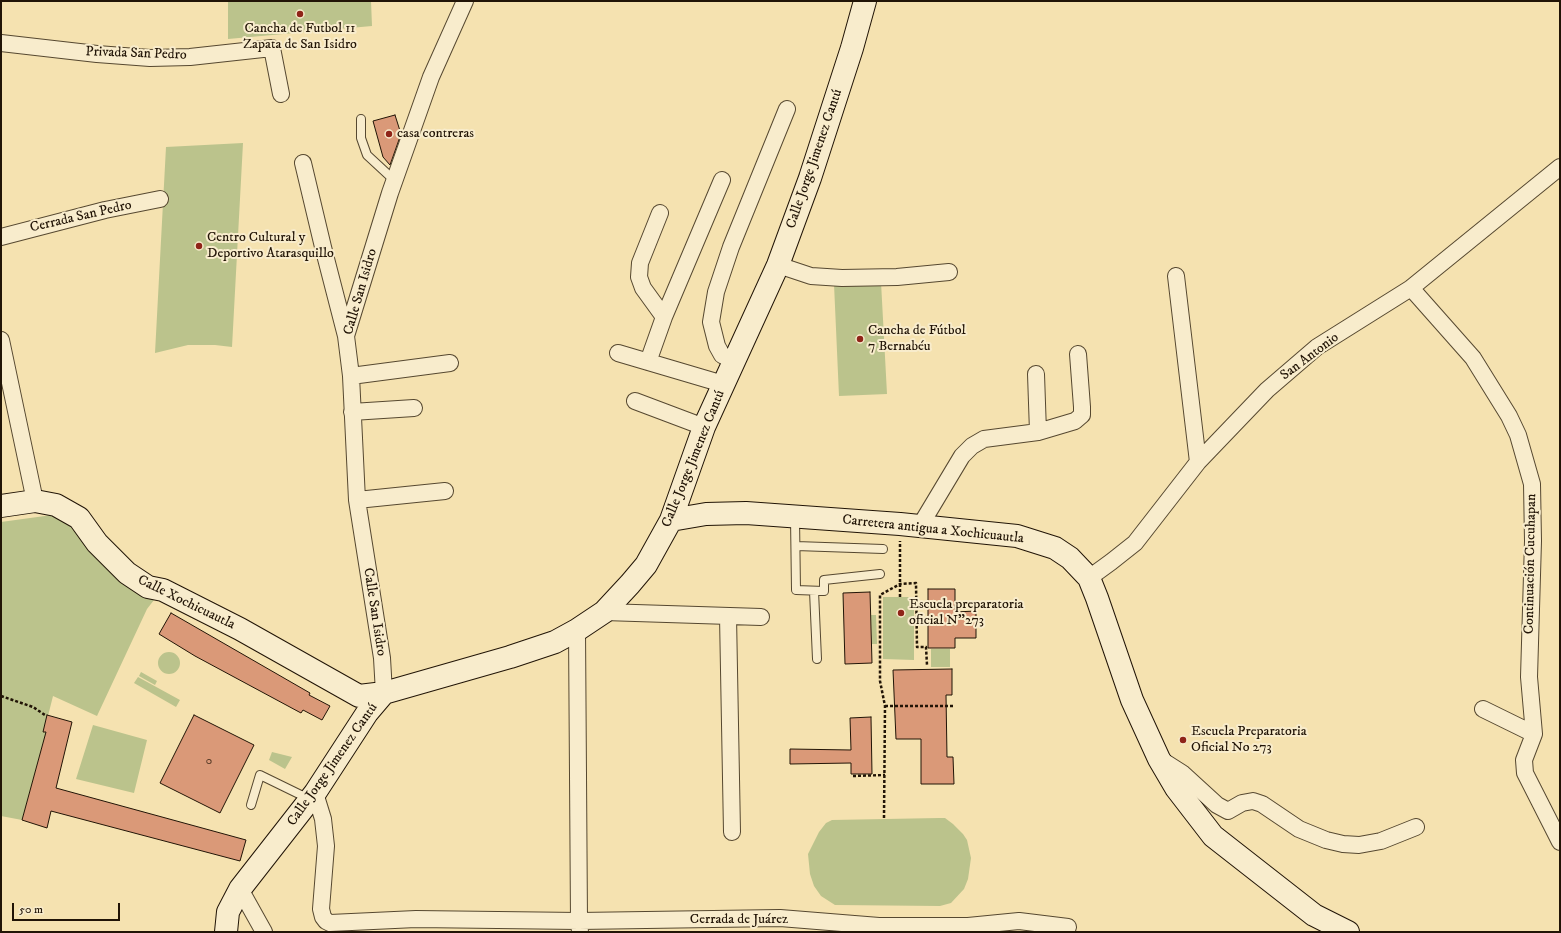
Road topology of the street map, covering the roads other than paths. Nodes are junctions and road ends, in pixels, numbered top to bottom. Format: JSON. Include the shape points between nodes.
{"nodes":[{"id":1,"x":465,"y":1,"type":"edge"},
{"id":2,"x":865,"y":1,"type":"edge"},
{"id":3,"x":1,"y":43,"type":"edge"},
{"id":4,"x":281,"y":94,"type":"dead end"},
{"id":5,"x":787,"y":109,"type":"dead end"},
{"id":6,"x":361,"y":119,"type":"dead end"},
{"id":7,"x":303,"y":163,"type":"dead end"},
{"id":8,"x":1560,"y":167,"type":"edge"},
{"id":9,"x":394,"y":180,"type":"junction"},
{"id":10,"x":722,"y":180,"type":"dead end"},
{"id":11,"x":160,"y":199,"type":"dead end"},
{"id":12,"x":660,"y":212,"type":"dead end"},
{"id":13,"x":1,"y":237,"type":"edge"},
{"id":14,"x":778,"y":266,"type":"junction"},
{"id":15,"x":949,"y":272,"type":"dead end"},
{"id":16,"x":1176,"y":276,"type":"dead end"},
{"id":17,"x":1411,"y":288,"type":"junction"},
{"id":18,"x":664,"y":317,"type":"junction"},
{"id":19,"x":346,"y":336,"type":"junction"},
{"id":20,"x":1,"y":340,"type":"edge"},
{"id":21,"x":618,"y":353,"type":"dead end"},
{"id":22,"x":1078,"y":354,"type":"dead end"},
{"id":23,"x":648,"y":362,"type":"junction"},
{"id":24,"x":734,"y":362,"type":"junction"},
{"id":25,"x":450,"y":363,"type":"dead end"},
{"id":26,"x":1036,"y":374,"type":"dead end"},
{"id":27,"x":351,"y":376,"type":"junction"},
{"id":28,"x":723,"y":384,"type":"junction"},
{"id":29,"x":635,"y":401,"type":"dead end"},
{"id":30,"x":414,"y":408,"type":"dead end"},
{"id":31,"x":352,"y":412,"type":"junction"},
{"id":32,"x":704,"y":427,"type":"junction"},
{"id":33,"x":1038,"y":432,"type":"junction"},
{"id":34,"x":1198,"y":462,"type":"junction"},
{"id":35,"x":445,"y":491,"type":"dead end"},
{"id":36,"x":357,"y":500,"type":"junction"},
{"id":37,"x":35,"y":501,"type":"junction"},
{"id":38,"x":1,"y":506,"type":"edge"},
{"id":39,"x":795,"y":518,"type":"junction"},
{"id":40,"x":671,"y":520,"type":"junction"},
{"id":41,"x":910,"y":525,"type":"junction"},
{"id":42,"x":796,"y":546,"type":"junction"},
{"id":43,"x":884,"y":550,"type":"dead end"},
{"id":44,"x":880,"y":574,"type":"dead end"},
{"id":45,"x":1089,"y":578,"type":"junction"},
{"id":46,"x":814,"y":591,"type":"junction"},
{"id":47,"x":604,"y":612,"type":"junction"},
{"id":48,"x":728,"y":616,"type":"junction"},
{"id":49,"x":761,"y":617,"type":"dead end"},
{"id":50,"x":577,"y":630,"type":"junction"},
{"id":51,"x":817,"y":659,"type":"dead end"},
{"id":52,"x":384,"y":693,"type":"junction"},
{"id":53,"x":1483,"y":709,"type":"dead end"},
{"id":54,"x":1534,"y":734,"type":"junction"},
{"id":55,"x":1159,"y":759,"type":"junction"},
{"id":56,"x":311,"y":797,"type":"junction"},
{"id":57,"x":251,"y":805,"type":"dead end"},
{"id":58,"x":1416,"y":827,"type":"dead end"},
{"id":59,"x":732,"y":832,"type":"dead end"},
{"id":60,"x":1560,"y":842,"type":"edge"},
{"id":61,"x":240,"y":889,"type":"junction"},
{"id":62,"x":579,"y":927,"type":"edge"},
{"id":63,"x":1068,"y":927,"type":"dead end"},
{"id":64,"x":883,"y":929,"type":"edge"},
{"id":65,"x":226,"y":932,"type":"edge"},
{"id":66,"x":264,"y":932,"type":"edge"},
{"id":67,"x":1348,"y":932,"type":"edge"}],
"edges":[{"from":1,"to":9,"type":"street","name":"Calle San Isidro","via":[[431,77]]},
{"from":2,"to":14,"type":"main road","name":"Calle Jorge Jimenez Cantú","via":[[810,178]]},
{"from":3,"to":4,"type":"street","name":"Privada San Pedro","via":[[150,58],[190,57],[272,48]]},
{"from":5,"to":24,"type":"street","via":[[716,292],[712,322],[717,346],[722,355]]},
{"from":6,"to":9,"type":"lane","via":[[361,138],[367,155]]},
{"from":7,"to":19,"type":"street"},
{"from":8,"to":17,"type":"street","name":"San Antonio"},
{"from":9,"to":19,"type":"street","name":"Calle San Isidro"},
{"from":10,"to":18,"type":"street"},
{"from":11,"to":13,"type":"street","name":"Cerrada San Pedro","via":[[105,210]]},
{"from":12,"to":18,"type":"street","via":[[640,263],[638,277]]},
{"from":14,"to":15,"type":"street","via":[[811,276],[842,278],[897,277]]},
{"from":14,"to":24,"type":"main road","name":"Calle Jorge Jimenez Cantú"},
{"from":16,"to":34,"type":"street"},
{"from":17,"to":34,"type":"street","name":"San Antonio","via":[[1317,347],[1267,390]]},
{"from":17,"to":54,"type":"street","name":"Continuación Cucuhapan","via":[[1473,358],[1509,416],[1518,435],[1532,484],[1529,677]]},
{"from":18,"to":23,"type":"street"},
{"from":19,"to":27,"type":"street","name":"Calle San Isidro"},
{"from":20,"to":37,"type":"street"},
{"from":21,"to":23,"type":"street"},
{"from":22,"to":33,"type":"street","via":[[1082,415],[1075,421]]},
{"from":23,"to":28,"type":"street"},
{"from":24,"to":28,"type":"main road","name":"Calle Jorge Jimenez Cantú"},
{"from":25,"to":27,"type":"street"},
{"from":26,"to":33,"type":"street"},
{"from":27,"to":31,"type":"street","name":"Calle San Isidro"},
{"from":28,"to":32,"type":"main road","name":"Calle Jorge Jimenez Cantú"},
{"from":29,"to":32,"type":"street"},
{"from":30,"to":31,"type":"street"},
{"from":31,"to":36,"type":"street","name":"Calle San Isidro"},
{"from":32,"to":40,"type":"main road","name":"Calle Jorge Jimenez Cantú"},
{"from":33,"to":41,"type":"street","via":[[984,439],[972,446]]},
{"from":34,"to":45,"type":"street","name":"San Antonio","via":[[1135,543]]},
{"from":35,"to":36,"type":"street"},
{"from":36,"to":52,"type":"street","name":"Calle San Isidro"},
{"from":37,"to":38,"type":"main road","name":"Calle Xochicuautla"},
{"from":37,"to":52,"type":"main road","name":"Calle Xochicuautla","via":[[56,505],[79,518],[97,543],[127,572],[148,586],[170,593],[240,629],[360,696]]},
{"from":39,"to":40,"type":"main road","name":"Carretera antigua a Xochicuautla","via":[[746,513],[706,514]]},
{"from":39,"to":41,"type":"main road","name":"Carretera antigua a Xochicuautla"},
{"from":39,"to":42,"type":"lane"},
{"from":40,"to":47,"type":"main road","name":"Calle Jorge Jimenez Cantú","via":[[646,565]]},
{"from":41,"to":45,"type":"main road","name":"Carretera antigua a Xochicuautla","via":[[1017,536],[1055,548],[1070,558]]},
{"from":42,"to":43,"type":"lane"},
{"from":42,"to":46,"type":"lane","via":[[796,590]]},
{"from":44,"to":46,"type":"lane","via":[[824,580],[824,591]]},
{"from":45,"to":55,"type":"main road","name":"Carretera antigua a Xochicuautla","via":[[1132,700]]},
{"from":46,"to":51,"type":"lane"},
{"from":47,"to":48,"type":"street"},
{"from":47,"to":50,"type":"main road","name":"Calle Jorge Jimenez Cantú"},
{"from":48,"to":49,"type":"street"},
{"from":48,"to":59,"type":"street"},
{"from":50,"to":52,"type":"main road","name":"Calle Jorge Jimenez Cantú","via":[[555,642],[510,657]]},
{"from":50,"to":62,"type":"street"},
{"from":52,"to":56,"type":"main road","name":"Calle Jorge Jimenez Cantú","via":[[367,713]]},
{"from":53,"to":54,"type":"street"},
{"from":54,"to":60,"type":"street","name":"Continuación Cucuhapan","via":[[1524,760],[1525,773]]},
{"from":55,"to":58,"type":"street","via":[[1182,773],[1217,805],[1228,811],[1242,803],[1253,801],[1262,804],[1299,829],[1326,840],[1358,845],[1381,841]]},
{"from":55,"to":67,"type":"main road","name":"Carretera antigua a Xochicuautla","via":[[1176,788],[1213,836],[1314,915]]},
{"from":56,"to":57,"type":"lane","via":[[301,795],[260,775]]},
{"from":56,"to":61,"type":"main road","name":"Calle Jorge Jimenez Cantú"},
{"from":56,"to":62,"type":"street","name":"Cerrada de Juárez","via":[[323,819],[326,846],[321,909],[326,922],[416,919]]},
{"from":61,"to":65,"type":"main road","name":"Calle Jorge Jimenez Cantú","via":[[228,912]]},
{"from":61,"to":66,"type":"street"},
{"from":62,"to":64,"type":"street","name":"Cerrada de Juárez","via":[[780,918]]},
{"from":63,"to":64,"type":"street","name":"Cerrada de Juárez","via":[[1019,921]]}]}
